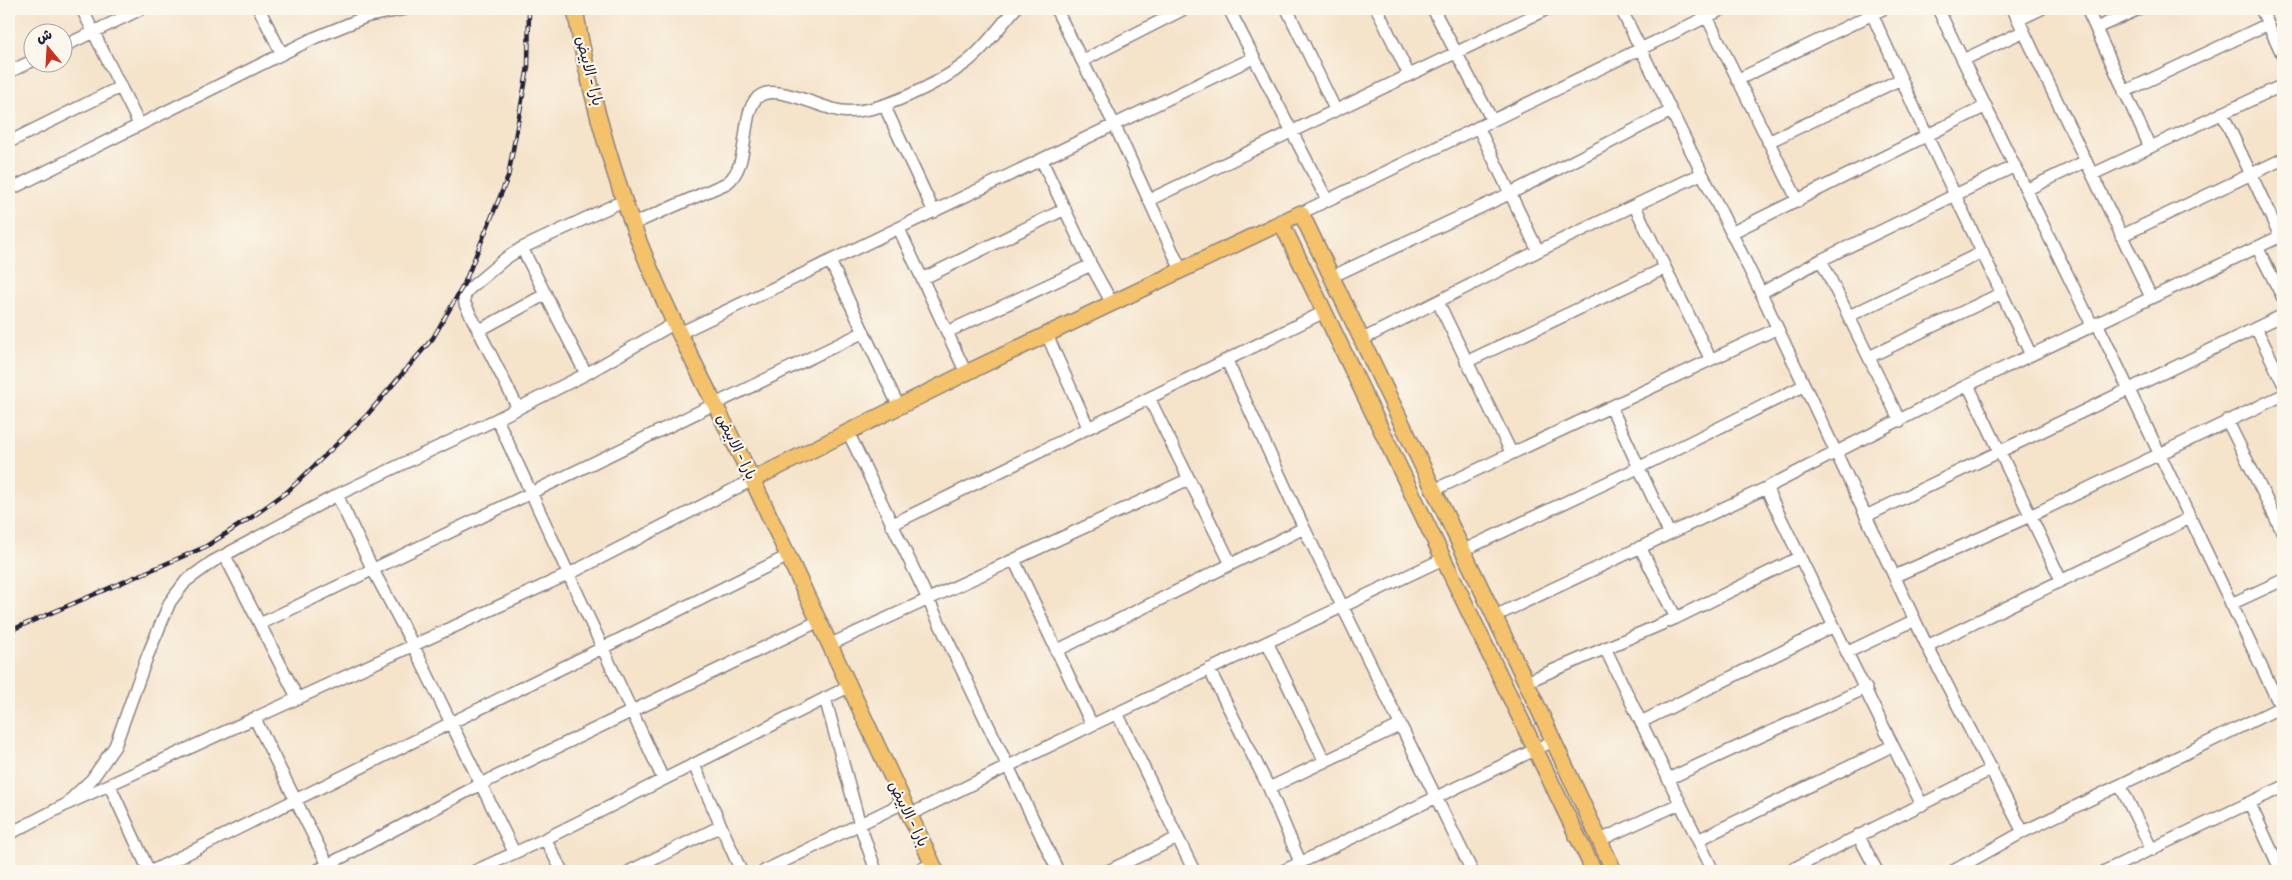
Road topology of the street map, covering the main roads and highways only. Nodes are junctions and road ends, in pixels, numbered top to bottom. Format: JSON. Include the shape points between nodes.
{"nodes":[{"id":1,"x":575,"y":9,"type":"edge"},
{"id":2,"x":1281,"y":222,"type":"junction"},
{"id":3,"x":752,"y":480,"type":"junction"},
{"id":4,"x":934,"y":867,"type":"edge"},
{"id":5,"x":1594,"y":871,"type":"edge"},
{"id":6,"x":1614,"y":871,"type":"edge"}],
"edges":[{"from":1,"to":3,"type":"main road","name":"بارا - الابيض","via":[[593,93],[633,224],[678,328]]},
{"from":2,"to":3,"type":"main road"},
{"from":2,"to":5,"type":"main road"},
{"from":2,"to":6,"type":"main road","via":[[1301,213]]},
{"from":3,"to":4,"type":"main road","name":"بارا - الابيض"}]}
